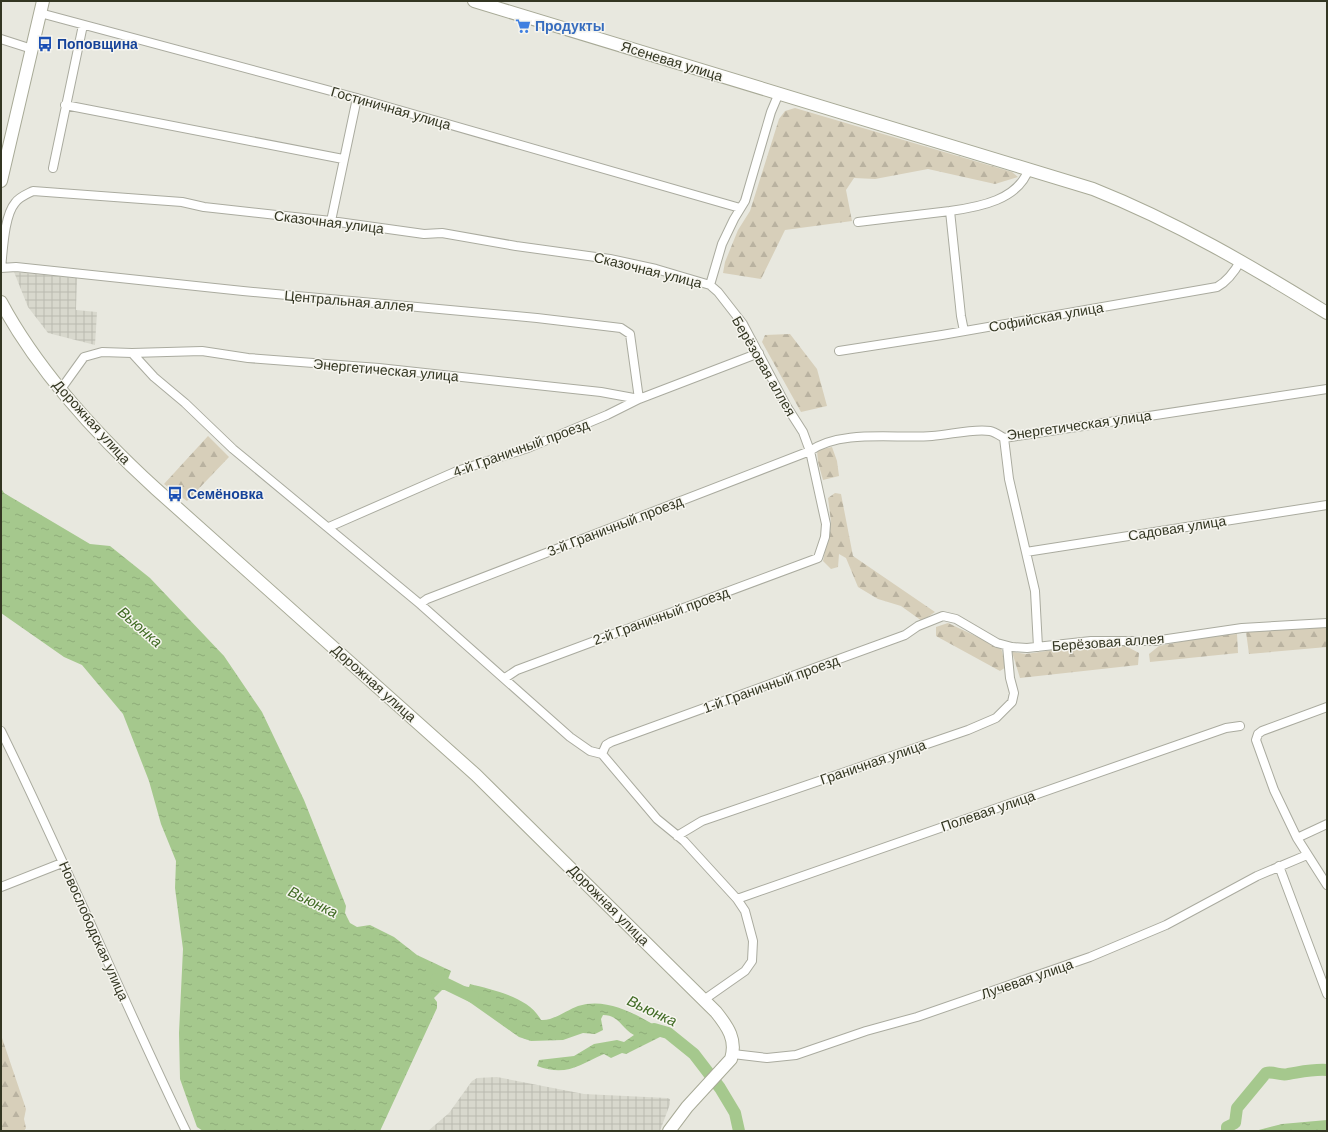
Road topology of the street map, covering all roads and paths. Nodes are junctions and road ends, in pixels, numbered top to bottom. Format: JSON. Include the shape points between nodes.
{"nodes":[{"id":1,"x":43,"y":1,"type":"edge"},
{"id":2,"x":474,"y":1,"type":"edge"},
{"id":3,"x":40,"y":13,"type":"junction"},
{"id":4,"x":83,"y":25,"type":"junction"},
{"id":5,"x":1,"y":39,"type":"edge"},
{"id":6,"x":32,"y":49,"type":"junction"},
{"id":7,"x":779,"y":93,"type":"junction"},
{"id":8,"x":357,"y":98,"type":"junction"},
{"id":9,"x":65,"y":105,"type":"junction"},
{"id":10,"x":343,"y":159,"type":"junction"},
{"id":11,"x":53,"y":168,"type":"dead end"},
{"id":12,"x":1029,"y":168,"type":"junction"},
{"id":13,"x":1,"y":181,"type":"edge"},
{"id":14,"x":740,"y":208,"type":"junction"},
{"id":15,"x":950,"y":210,"type":"junction"},
{"id":16,"x":331,"y":221,"type":"junction"},
{"id":17,"x":858,"y":222,"type":"dead end"},
{"id":18,"x":1241,"y":260,"type":"junction"},
{"id":19,"x":1,"y":268,"type":"edge"},
{"id":20,"x":710,"y":285,"type":"junction"},
{"id":21,"x":1,"y":302,"type":"edge"},
{"id":22,"x":1327,"y":313,"type":"edge"},
{"id":23,"x":964,"y":331,"type":"junction"},
{"id":24,"x":839,"y":351,"type":"dead end"},
{"id":25,"x":132,"y":353,"type":"junction"},
{"id":26,"x":759,"y":353,"type":"junction"},
{"id":27,"x":61,"y":389,"type":"junction"},
{"id":28,"x":1327,"y":389,"type":"edge"},
{"id":29,"x":639,"y":399,"type":"junction"},
{"id":30,"x":1004,"y":438,"type":"junction"},
{"id":31,"x":810,"y":450,"type":"junction"},
{"id":32,"x":1327,"y":505,"type":"edge"},
{"id":33,"x":329,"y":527,"type":"junction"},
{"id":34,"x":1026,"y":552,"type":"junction"},
{"id":35,"x":818,"y":558,"type":"joint"},
{"id":36,"x":420,"y":604,"type":"junction"},
{"id":37,"x":943,"y":616,"type":"joint"},
{"id":38,"x":1327,"y":623,"type":"edge"},
{"id":39,"x":1007,"y":646,"type":"junction"},
{"id":40,"x":1038,"y":647,"type":"junction"},
{"id":41,"x":505,"y":678,"type":"junction"},
{"id":42,"x":1327,"y":707,"type":"edge"},
{"id":43,"x":1240,"y":726,"type":"dead end"},
{"id":44,"x":1,"y":731,"type":"edge"},
{"id":45,"x":602,"y":754,"type":"junction"},
{"id":46,"x":1327,"y":824,"type":"edge"},
{"id":47,"x":677,"y":836,"type":"junction"},
{"id":48,"x":1297,"y":838,"type":"junction"},
{"id":49,"x":1307,"y":855,"type":"junction"},
{"id":50,"x":62,"y":863,"type":"junction"},
{"id":51,"x":1279,"y":866,"type":"junction"},
{"id":52,"x":1327,"y":885,"type":"edge"},
{"id":53,"x":1,"y":887,"type":"edge"},
{"id":54,"x":737,"y":899,"type":"junction"},
{"id":55,"x":1327,"y":994,"type":"edge"},
{"id":56,"x":705,"y":999,"type":"junction"},
{"id":57,"x":733,"y":1054,"type":"junction"},
{"id":58,"x":186,"y":1131,"type":"edge"},
{"id":59,"x":669,"y":1131,"type":"edge"}],
"edges":[{"from":1,"to":3,"type":"main road"},
{"from":2,"to":7,"type":"main road","name":"Ясеневая улица"},
{"from":3,"to":4,"type":"street","name":"Гостиничная улица"},
{"from":3,"to":6,"type":"main road"},
{"from":4,"to":8,"type":"street","name":"Гостиничная улица"},
{"from":4,"to":9,"type":"street"},
{"from":5,"to":6,"type":"street"},
{"from":6,"to":13,"type":"main road"},
{"from":7,"to":12,"type":"main road","name":"Ясеневая улица"},
{"from":7,"to":14,"type":"street","via":[[745,201]]},
{"from":8,"to":10,"type":"street"},
{"from":8,"to":14,"type":"street","name":"Гостиничная улица"},
{"from":9,"to":10,"type":"street"},
{"from":9,"to":11,"type":"street"},
{"from":10,"to":16,"type":"street"},
{"from":12,"to":15,"type":"street","via":[[1026,177],[1018,186],[1001,198],[981,206]]},
{"from":12,"to":18,"type":"main road","name":"Ясеневая улица","via":[[1133,205]]},
{"from":14,"to":20,"type":"street","via":[[722,244]]},
{"from":15,"to":17,"type":"street"},
{"from":15,"to":23,"type":"street"},
{"from":16,"to":19,"type":"street","name":"Сказочная улица","via":[[204,207],[182,202],[33,191],[14,203],[8,217]]},
{"from":16,"to":20,"type":"street","name":"Сказочная улица","via":[[424,234],[442,233],[610,259]]},
{"from":18,"to":22,"type":"main road","name":"Ясеневая улица"},
{"from":18,"to":23,"type":"street","name":"Софийская улица","via":[[1235,272],[1217,287]]},
{"from":19,"to":29,"type":"street","name":"Центральная аллея","via":[[16,267],[622,328],[630,334]]},
{"from":20,"to":26,"type":"street","name":"Берёзовая аллея","via":[[743,324]]},
{"from":21,"to":27,"type":"main road","name":"Дорожная улица"},
{"from":23,"to":24,"type":"street","name":"Софийская улица"},
{"from":25,"to":27,"type":"street","name":"Энергетическая улица","via":[[102,352],[84,357]]},
{"from":25,"to":29,"type":"street","name":"Энергетическая улица","via":[[202,351],[248,358],[379,368],[594,391]]},
{"from":25,"to":33,"type":"street","via":[[154,377],[233,449]]},
{"from":26,"to":29,"type":"street","name":"4-й Граничный проезд"},
{"from":26,"to":31,"type":"street","name":"Берёзовая аллея","via":[[803,432]]},
{"from":27,"to":56,"type":"main road","name":"Дорожная улица","via":[[104,440],[128,463],[476,774]]},
{"from":28,"to":30,"type":"street","name":"Энергетическая улица"},
{"from":29,"to":33,"type":"street","name":"4-й Граничный проезд","via":[[607,416],[528,448],[457,470]]},
{"from":30,"to":31,"type":"street","name":"Энергетическая улица","via":[[991,431],[982,430],[930,436],[848,438],[818,445]]},
{"from":30,"to":34,"type":"street","via":[[1009,479]]},
{"from":31,"to":35,"type":"street","name":"Берёзовая аллея","via":[[826,524],[825,537]]},
{"from":31,"to":36,"type":"street","name":"3-й Граничный проезд","via":[[427,599]]},
{"from":32,"to":34,"type":"street","name":"Садовая улица"},
{"from":33,"to":36,"type":"street"},
{"from":34,"to":40,"type":"street","via":[[1035,591]]},
{"from":35,"to":41,"type":"street","name":"2-й Граничный проезд","via":[[517,670]]},
{"from":36,"to":41,"type":"street"},
{"from":37,"to":39,"type":"street","name":"Берёзовая аллея","via":[[956,619],[997,643]]},
{"from":37,"to":45,"type":"street","name":"1-й Граничный проезд","via":[[918,626],[905,635],[611,742],[606,745]]},
{"from":38,"to":40,"type":"street","name":"Берёзовая аллея","via":[[1242,628],[1154,641],[1091,641]]},
{"from":39,"to":40,"type":"street","name":"Берёзовая аллея"},
{"from":39,"to":47,"type":"street","name":"Граничная улица","via":[[1014,693],[1012,702],[996,718],[968,730],[702,821]]},
{"from":41,"to":45,"type":"street","via":[[582,746]]},
{"from":42,"to":48,"type":"street","via":[[1262,731],[1256,740],[1274,790]]},
{"from":43,"to":54,"type":"street","name":"Полевая улица","via":[[1226,728]]},
{"from":44,"to":50,"type":"street","name":"Новослободская улица"},
{"from":45,"to":47,"type":"street","via":[[657,819]]},
{"from":46,"to":48,"type":"street"},
{"from":47,"to":54,"type":"street"},
{"from":48,"to":49,"type":"street"},
{"from":49,"to":51,"type":"street","name":"Лучевая улица"},
{"from":49,"to":52,"type":"street"},
{"from":50,"to":53,"type":"street"},
{"from":50,"to":58,"type":"street","name":"Новослободская улица"},
{"from":51,"to":55,"type":"street"},
{"from":51,"to":57,"type":"street","name":"Лучевая улица","via":[[1166,925],[1090,957],[988,993],[796,1055],[767,1058]]},
{"from":54,"to":56,"type":"street","via":[[748,918],[754,949],[752,961],[745,971]]},
{"from":56,"to":57,"type":"main road","name":"Дорожная улица","via":[[731,1034]]},
{"from":57,"to":59,"type":"main road","via":[[727,1065],[694,1099]]}]}
